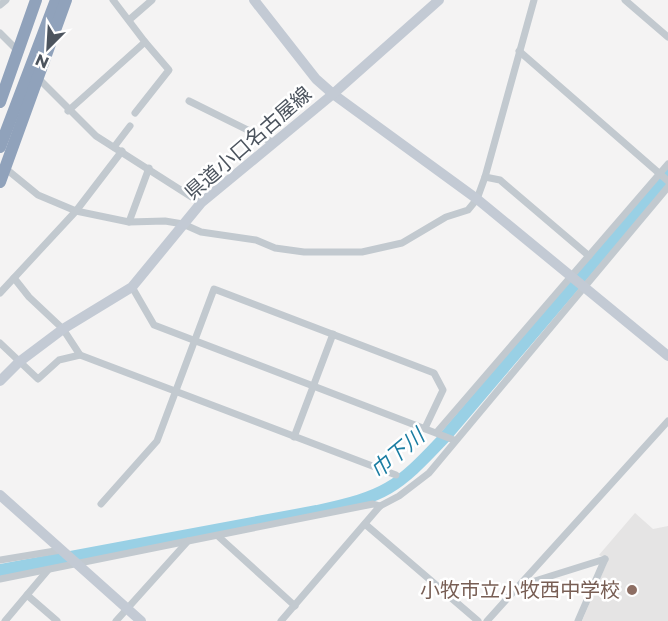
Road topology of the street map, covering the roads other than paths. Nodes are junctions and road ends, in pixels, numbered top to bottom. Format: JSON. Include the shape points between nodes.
{"nodes":[{"id":1,"x":6,"y":0,"type":"edge"},
{"id":2,"x":36,"y":0,"type":"edge"},
{"id":3,"x":50,"y":0,"type":"edge"},
{"id":4,"x":56,"y":0,"type":"edge"},
{"id":5,"x":64,"y":0,"type":"edge"},
{"id":6,"x":113,"y":0,"type":"edge"},
{"id":7,"x":152,"y":0,"type":"edge"},
{"id":8,"x":254,"y":0,"type":"edge"},
{"id":9,"x":439,"y":0,"type":"edge"},
{"id":10,"x":534,"y":0,"type":"edge"},
{"id":11,"x":625,"y":0,"type":"edge"},
{"id":12,"x":0,"y":5,"type":"edge"},
{"id":13,"x":129,"y":20,"type":"junction"},
{"id":14,"x":0,"y":33,"type":"edge"},
{"id":15,"x":668,"y":37,"type":"edge"},
{"id":16,"x":145,"y":42,"type":"junction"},
{"id":17,"x":18,"y":51,"type":"junction"},
{"id":18,"x":519,"y":51,"type":"junction"},
{"id":19,"x":38,"y":78,"type":"junction"},
{"id":20,"x":333,"y":94,"type":"junction"},
{"id":21,"x":189,"y":101,"type":"dead end"},
{"id":22,"x":0,"y":102,"type":"edge"},
{"id":23,"x":68,"y":111,"type":"junction"},
{"id":24,"x":135,"y":113,"type":"dead end"},
{"id":25,"x":130,"y":126,"type":"dead end"},
{"id":26,"x":0,"y":134,"type":"edge"},
{"id":27,"x":272,"y":142,"type":"junction"},
{"id":28,"x":0,"y":147,"type":"edge"},
{"id":29,"x":118,"y":149,"type":"junction"},
{"id":30,"x":668,"y":164,"type":"edge"},
{"id":31,"x":2,"y":168,"type":"edge"},
{"id":32,"x":149,"y":168,"type":"junction"},
{"id":33,"x":660,"y":173,"type":"junction"},
{"id":34,"x":485,"y":177,"type":"junction"},
{"id":35,"x":0,"y":182,"type":"edge"},
{"id":36,"x":668,"y":186,"type":"edge"},
{"id":37,"x":477,"y":199,"type":"junction"},
{"id":38,"x":201,"y":203,"type":"junction"},
{"id":39,"x":76,"y":211,"type":"junction"},
{"id":40,"x":129,"y":222,"type":"junction"},
{"id":41,"x":183,"y":224,"type":"junction"},
{"id":42,"x":589,"y":256,"type":"junction"},
{"id":43,"x":573,"y":276,"type":"junction"},
{"id":44,"x":14,"y":278,"type":"junction"},
{"id":45,"x":585,"y":285,"type":"junction"},
{"id":46,"x":132,"y":287,"type":"junction"},
{"id":47,"x":0,"y":293,"type":"edge"},
{"id":48,"x":63,"y":329,"type":"junction"},
{"id":49,"x":333,"y":334,"type":"junction"},
{"id":50,"x":194,"y":340,"type":"junction"},
{"id":51,"x":0,"y":343,"type":"edge"},
{"id":52,"x":80,"y":355,"type":"junction"},
{"id":53,"x":668,"y":356,"type":"edge"},
{"id":54,"x":19,"y":362,"type":"junction"},
{"id":55,"x":0,"y":381,"type":"edge"},
{"id":56,"x":313,"y":386,"type":"junction"},
{"id":57,"x":175,"y":391,"type":"junction"},
{"id":58,"x":668,"y":420,"type":"edge"},
{"id":59,"x":425,"y":428,"type":"junction"},
{"id":60,"x":439,"y":433,"type":"junction"},
{"id":61,"x":294,"y":437,"type":"junction"},
{"id":62,"x":453,"y":440,"type":"junction"},
{"id":63,"x":396,"y":476,"type":"dead end"},
{"id":64,"x":0,"y":495,"type":"edge"},
{"id":65,"x":102,"y":504,"type":"dead end"},
{"id":66,"x":380,"y":506,"type":"junction"},
{"id":67,"x":365,"y":524,"type":"junction"},
{"id":68,"x":219,"y":537,"type":"junction"},
{"id":69,"x":188,"y":541,"type":"junction"},
{"id":70,"x":61,"y":550,"type":"junction"},
{"id":71,"x":0,"y":560,"type":"edge"},
{"id":72,"x":77,"y":564,"type":"junction"},
{"id":73,"x":48,"y":569,"type":"junction"},
{"id":74,"x":0,"y":579,"type":"edge"},
{"id":75,"x":519,"y":586,"type":"junction"},
{"id":76,"x":27,"y":595,"type":"junction"},
{"id":77,"x":295,"y":606,"type":"junction"},
{"id":78,"x":128,"y":609,"type":"junction"},
{"id":79,"x":5,"y":621,"type":"edge"},
{"id":80,"x":57,"y":621,"type":"edge"},
{"id":81,"x":116,"y":621,"type":"edge"},
{"id":82,"x":141,"y":621,"type":"edge"},
{"id":83,"x":281,"y":621,"type":"edge"},
{"id":84,"x":478,"y":621,"type":"edge"},
{"id":85,"x":487,"y":621,"type":"edge"},
{"id":86,"x":578,"y":621,"type":"edge"}],
"edges":[{"from":1,"to":12,"type":"street"},
{"from":2,"to":17,"type":"highway"},
{"from":3,"to":26,"type":"highway"},
{"from":4,"to":28,"type":"highway"},
{"from":5,"to":19,"type":"highway"},
{"from":5,"to":31,"type":"highway"},
{"from":6,"to":13,"type":"street"},
{"from":7,"to":13,"type":"street"},
{"from":8,"to":20,"type":"street","via":[[316,79]]},
{"from":9,"to":20,"type":"street","name":"県道小口名古屋線"},
{"from":10,"to":18,"type":"street"},
{"from":11,"to":15,"type":"street"},
{"from":13,"to":16,"type":"street"},
{"from":14,"to":17,"type":"street"},
{"from":16,"to":23,"type":"street"},
{"from":16,"to":24,"type":"street","via":[[170,70]]},
{"from":17,"to":22,"type":"highway"},
{"from":18,"to":33,"type":"street"},
{"from":18,"to":34,"type":"street"},
{"from":19,"to":23,"type":"street"},
{"from":19,"to":31,"type":"highway"},
{"from":20,"to":27,"type":"street","name":"県道小口名古屋線"},
{"from":20,"to":37,"type":"street"},
{"from":21,"to":27,"type":"street"},
{"from":23,"to":29,"type":"street"},
{"from":25,"to":29,"type":"street"},
{"from":27,"to":38,"type":"street","name":"県道小口名古屋線"},
{"from":29,"to":32,"type":"street"},
{"from":29,"to":39,"type":"street"},
{"from":30,"to":33,"type":"street"},
{"from":31,"to":35,"type":"highway"},
{"from":31,"to":39,"type":"street","via":[[38,195]]},
{"from":32,"to":38,"type":"street"},
{"from":32,"to":40,"type":"street"},
{"from":33,"to":36,"type":"street"},
{"from":33,"to":42,"type":"street"},
{"from":34,"to":37,"type":"street"},
{"from":34,"to":42,"type":"street","via":[[500,180]]},
{"from":36,"to":45,"type":"street"},
{"from":37,"to":41,"type":"street","via":[[468,210],[446,217],[402,243],[362,252],[282,249],[256,240],[201,232]]},
{"from":37,"to":43,"type":"street"},
{"from":38,"to":41,"type":"street","name":"県道小口名古屋線"},
{"from":39,"to":40,"type":"street"},
{"from":39,"to":44,"type":"street"},
{"from":40,"to":41,"type":"street"},
{"from":41,"to":46,"type":"street","name":"県道小口名古屋線"},
{"from":42,"to":43,"type":"street"},
{"from":43,"to":45,"type":"street"},
{"from":43,"to":60,"type":"street"},
{"from":44,"to":47,"type":"street"},
{"from":44,"to":48,"type":"street"},
{"from":45,"to":53,"type":"street"},
{"from":45,"to":62,"type":"street"},
{"from":46,"to":48,"type":"street","name":"県道小口名古屋線"},
{"from":46,"to":50,"type":"street","via":[[154,326]]},
{"from":48,"to":52,"type":"street"},
{"from":48,"to":54,"type":"street","name":"県道小口名古屋線"},
{"from":49,"to":50,"type":"street","via":[[214,289]]},
{"from":49,"to":56,"type":"street"},
{"from":49,"to":59,"type":"street","via":[[435,373],[443,390]]},
{"from":50,"to":56,"type":"street"},
{"from":50,"to":57,"type":"street"},
{"from":51,"to":54,"type":"street"},
{"from":52,"to":54,"type":"street","via":[[59,360],[38,379]]},
{"from":52,"to":57,"type":"street"},
{"from":54,"to":55,"type":"street","name":"県道小口名古屋線"},
{"from":56,"to":59,"type":"street"},
{"from":56,"to":61,"type":"street"},
{"from":57,"to":61,"type":"street"},
{"from":57,"to":65,"type":"street","via":[[157,441]]},
{"from":58,"to":75,"type":"street"},
{"from":59,"to":60,"type":"street"},
{"from":60,"to":62,"type":"street"},
{"from":61,"to":63,"type":"street"},
{"from":62,"to":66,"type":"street","via":[[429,472]]},
{"from":64,"to":70,"type":"street"},
{"from":66,"to":67,"type":"street"},
{"from":66,"to":68,"type":"street","via":[[374,504]]},
{"from":67,"to":77,"type":"street"},
{"from":67,"to":84,"type":"street"},
{"from":68,"to":69,"type":"street"},
{"from":68,"to":77,"type":"street"},
{"from":69,"to":72,"type":"street"},
{"from":69,"to":78,"type":"street"},
{"from":70,"to":71,"type":"street"},
{"from":70,"to":72,"type":"street"},
{"from":72,"to":73,"type":"street"},
{"from":72,"to":78,"type":"street"},
{"from":73,"to":74,"type":"street"},
{"from":73,"to":76,"type":"street"},
{"from":75,"to":85,"type":"street"},
{"from":75,"to":86,"type":"street","via":[[605,559]]},
{"from":76,"to":79,"type":"street"},
{"from":76,"to":80,"type":"street"},
{"from":77,"to":83,"type":"street"},
{"from":78,"to":81,"type":"street"},
{"from":78,"to":82,"type":"street"}]}
